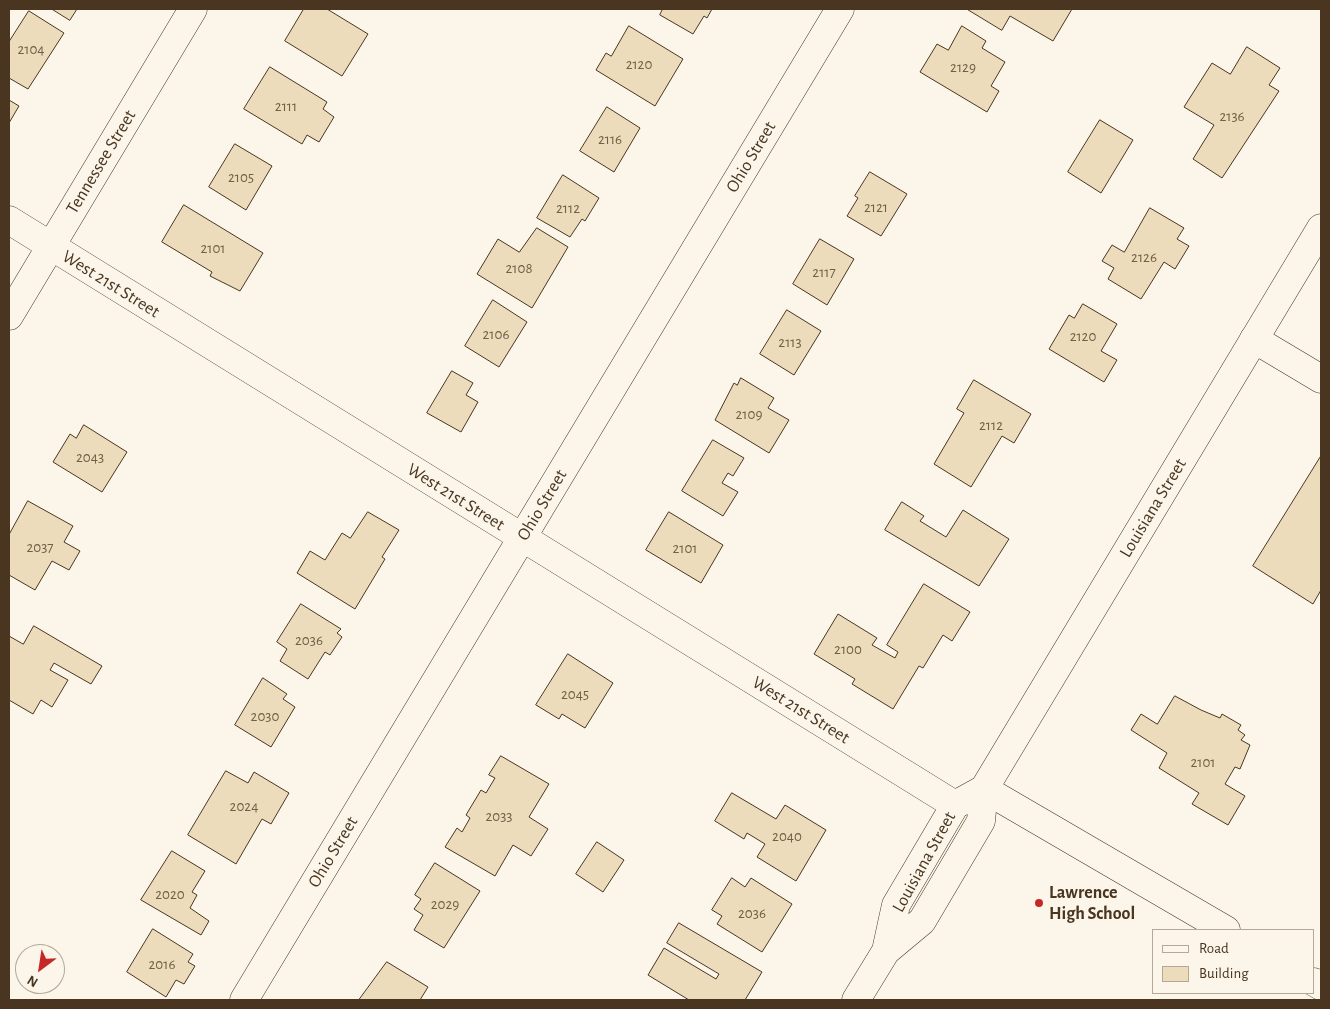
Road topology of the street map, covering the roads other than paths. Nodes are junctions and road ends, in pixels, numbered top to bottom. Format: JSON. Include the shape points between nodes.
{"nodes":[{"id":1,"x":193,"y":9,"type":"edge"},
{"id":2,"x":840,"y":9,"type":"edge"},
{"id":3,"x":9,"y":220,"type":"edge"},
{"id":4,"x":1321,"y":228,"type":"edge"},
{"id":5,"x":51,"y":246,"type":"junction"},
{"id":6,"x":9,"y":316,"type":"edge"},
{"id":7,"x":1254,"y":339,"type":"junction"},
{"id":8,"x":1321,"y":379,"type":"edge"},
{"id":9,"x":522,"y":538,"type":"junction"},
{"id":10,"x":984,"y":789,"type":"junction"},
{"id":11,"x":955,"y":805,"type":"junction"},
{"id":12,"x":1224,"y":929,"type":"edge"},
{"id":13,"x":886,"y":951,"type":"junction"},
{"id":14,"x":244,"y":1000,"type":"edge"},
{"id":15,"x":856,"y":1000,"type":"edge"}],
"edges":[{"from":1,"to":5,"type":"street","name":"Tennessee Street"},
{"from":2,"to":9,"type":"street","name":"Ohio Street"},
{"from":3,"to":5,"type":"street","name":"West 21st Street"},
{"from":4,"to":7,"type":"street","name":"Louisiana Street"},
{"from":5,"to":6,"type":"street","name":"Tennessee Street"},
{"from":5,"to":9,"type":"street","name":"West 21st Street"},
{"from":7,"to":8,"type":"street"},
{"from":7,"to":10,"type":"street","name":"Louisiana Street"},
{"from":9,"to":11,"type":"street","name":"West 21st Street"},
{"from":9,"to":14,"type":"street","name":"Ohio Street"},
{"from":10,"to":11,"type":"street","name":"Louisiana Street"},
{"from":10,"to":12,"type":"street"},
{"from":10,"to":13,"type":"street","name":"Louisiana Street","via":[[981,821],[922,921]]},
{"from":11,"to":13,"type":"street","name":"Louisiana Street","via":[[896,905]]},
{"from":13,"to":15,"type":"street","name":"Louisiana Street"}]}
